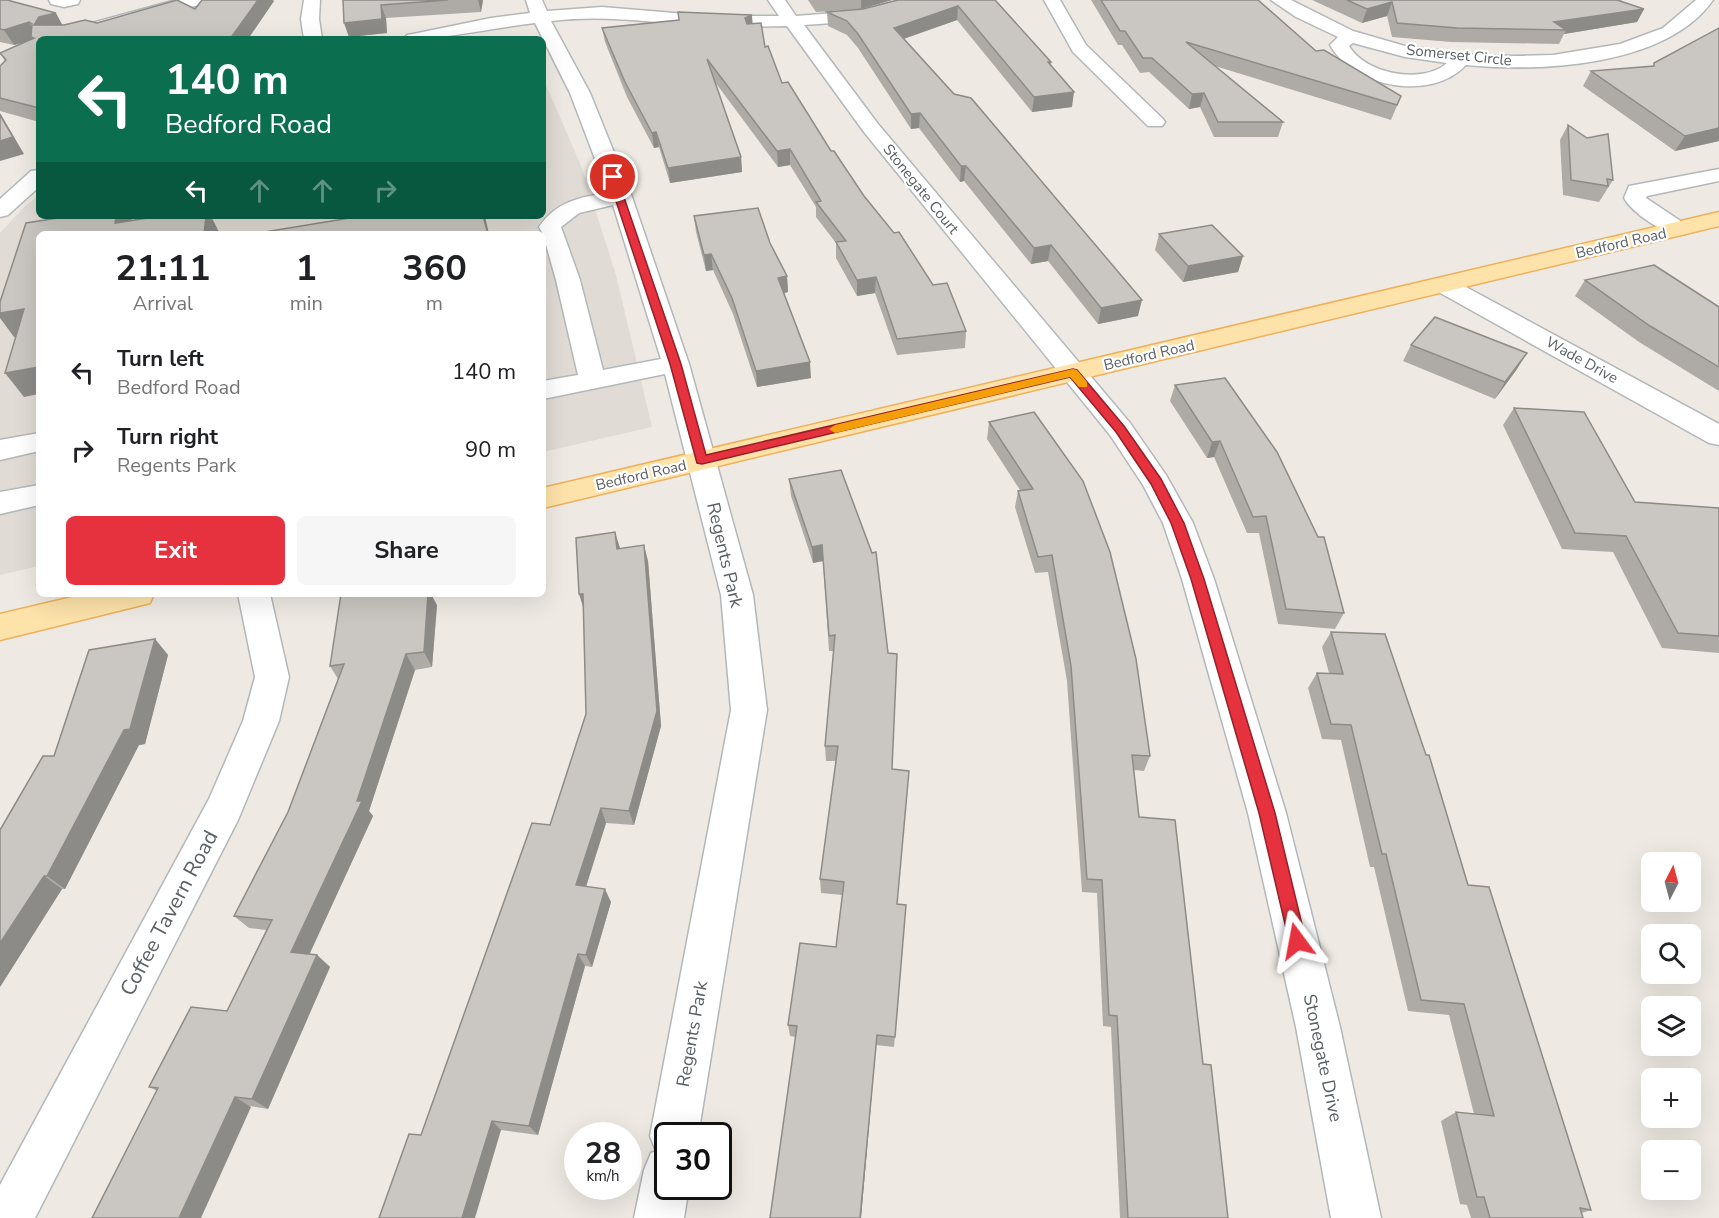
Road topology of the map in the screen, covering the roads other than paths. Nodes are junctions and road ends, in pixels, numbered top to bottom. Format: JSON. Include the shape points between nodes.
{"nodes":[{"id":1,"x":57,"y":0,"type":"edge"},
{"id":2,"x":72,"y":0,"type":"edge"},
{"id":3,"x":196,"y":0,"type":"edge"},
{"id":4,"x":312,"y":0,"type":"edge"},
{"id":5,"x":776,"y":0,"type":"edge"},
{"id":6,"x":920,"y":0,"type":"edge"},
{"id":7,"x":1052,"y":0,"type":"edge"},
{"id":8,"x":1279,"y":0,"type":"edge"},
{"id":9,"x":1706,"y":0,"type":"edge"},
{"id":10,"x":537,"y":8,"type":"edge"},
{"id":11,"x":791,"y":21,"type":"junction"},
{"id":12,"x":64,"y":36,"type":"edge"},
{"id":13,"x":313,"y":36,"type":"edge"},
{"id":14,"x":428,"y":36,"type":"edge"},
{"id":15,"x":1352,"y":36,"type":"junction"},
{"id":16,"x":1462,"y":59,"type":"junction"},
{"id":17,"x":1155,"y":122,"type":"dead end"},
{"id":18,"x":1719,"y":175,"type":"edge"},
{"id":19,"x":36,"y":178,"type":"edge"},
{"id":20,"x":621,"y":197,"type":"junction"},
{"id":21,"x":4,"y":201,"type":"edge"},
{"id":22,"x":1719,"y":219,"type":"edge"},
{"id":23,"x":1677,"y":230,"type":"junction"},
{"id":24,"x":1444,"y":285,"type":"junction"},
{"id":25,"x":676,"y":364,"type":"junction"},
{"id":26,"x":1073,"y":373,"type":"junction"},
{"id":27,"x":592,"y":379,"type":"junction"},
{"id":28,"x":546,"y":389,"type":"edge"},
{"id":29,"x":1719,"y":435,"type":"edge"},
{"id":30,"x":36,"y":443,"type":"edge"},
{"id":31,"x":0,"y":450,"type":"edge"},
{"id":32,"x":702,"y":460,"type":"junction"},
{"id":33,"x":36,"y":496,"type":"edge"},
{"id":34,"x":546,"y":497,"type":"edge"},
{"id":35,"x":0,"y":503,"type":"edge"},
{"id":36,"x":125,"y":597,"type":"edge"},
{"id":37,"x":255,"y":597,"type":"edge"},
{"id":38,"x":0,"y":627,"type":"edge"},
{"id":39,"x":676,"y":1122,"type":"edge"},
{"id":40,"x":662,"y":1200,"type":"edge"},
{"id":41,"x":9,"y":1218,"type":"edge"},
{"id":42,"x":659,"y":1218,"type":"edge"},
{"id":43,"x":1356,"y":1218,"type":"edge"}],
"edges":[{"from":1,"to":2,"type":"street"},
{"from":3,"to":12,"type":"street"},
{"from":4,"to":13,"type":"street"},
{"from":5,"to":11,"type":"street","name":"Stonegate Court"},
{"from":6,"to":11,"type":"street","via":[[862,16]]},
{"from":7,"to":17,"type":"street","via":[[1078,48]]},
{"from":8,"to":15,"type":"street","name":"Somerset Circle","via":[[1317,23]]},
{"from":9,"to":16,"type":"street","name":"Somerset Circle","via":[[1684,21],[1656,38],[1634,45],[1558,60]]},
{"from":10,"to":11,"type":"street","via":[[710,21]]},
{"from":10,"to":14,"type":"street","via":[[491,23]]},
{"from":10,"to":20,"type":"street","name":"Regents Park","via":[[580,93]]},
{"from":11,"to":26,"type":"street","name":"Stonegate Court","via":[[872,128]]},
{"from":15,"to":16,"type":"street","name":"Somerset Circle","via":[[1422,54]]},
{"from":15,"to":16,"type":"street","via":[[1339,45],[1341,52],[1364,68],[1396,79],[1436,77]]},
{"from":18,"to":23,"type":"street","via":[[1637,191],[1637,202]]},
{"from":19,"to":21,"type":"street"},
{"from":20,"to":25,"type":"street","name":"Regents Park"},
{"from":20,"to":27,"type":"street","via":[[575,206],[555,217],[550,227],[568,279]]},
{"from":22,"to":23,"type":"main road","name":"Bedford Road"},
{"from":23,"to":24,"type":"main road","name":"Bedford Road"},
{"from":24,"to":26,"type":"main road","name":"Bedford Road"},
{"from":24,"to":29,"type":"street","name":"Wade Drive"},
{"from":25,"to":27,"type":"street"},
{"from":25,"to":32,"type":"street","name":"Regents Park"},
{"from":26,"to":32,"type":"main road","name":"Bedford Road"},
{"from":26,"to":43,"type":"street","name":"Stonegate Drive","via":[[1120,429],[1156,482],[1178,523],[1198,579],[1267,813],[1318,1027]]},
{"from":27,"to":28,"type":"street"},
{"from":30,"to":31,"type":"street"},
{"from":32,"to":34,"type":"main road","name":"Bedford Road"},
{"from":32,"to":39,"type":"street","name":"Regents Park","via":[[737,595],[749,710]]},
{"from":33,"to":35,"type":"street"},
{"from":36,"to":38,"type":"main road"},
{"from":37,"to":41,"type":"street","name":"Coffee Tavern Road","via":[[272,677],[261,721],[224,808]]},
{"from":40,"to":42,"type":"street"}]}
